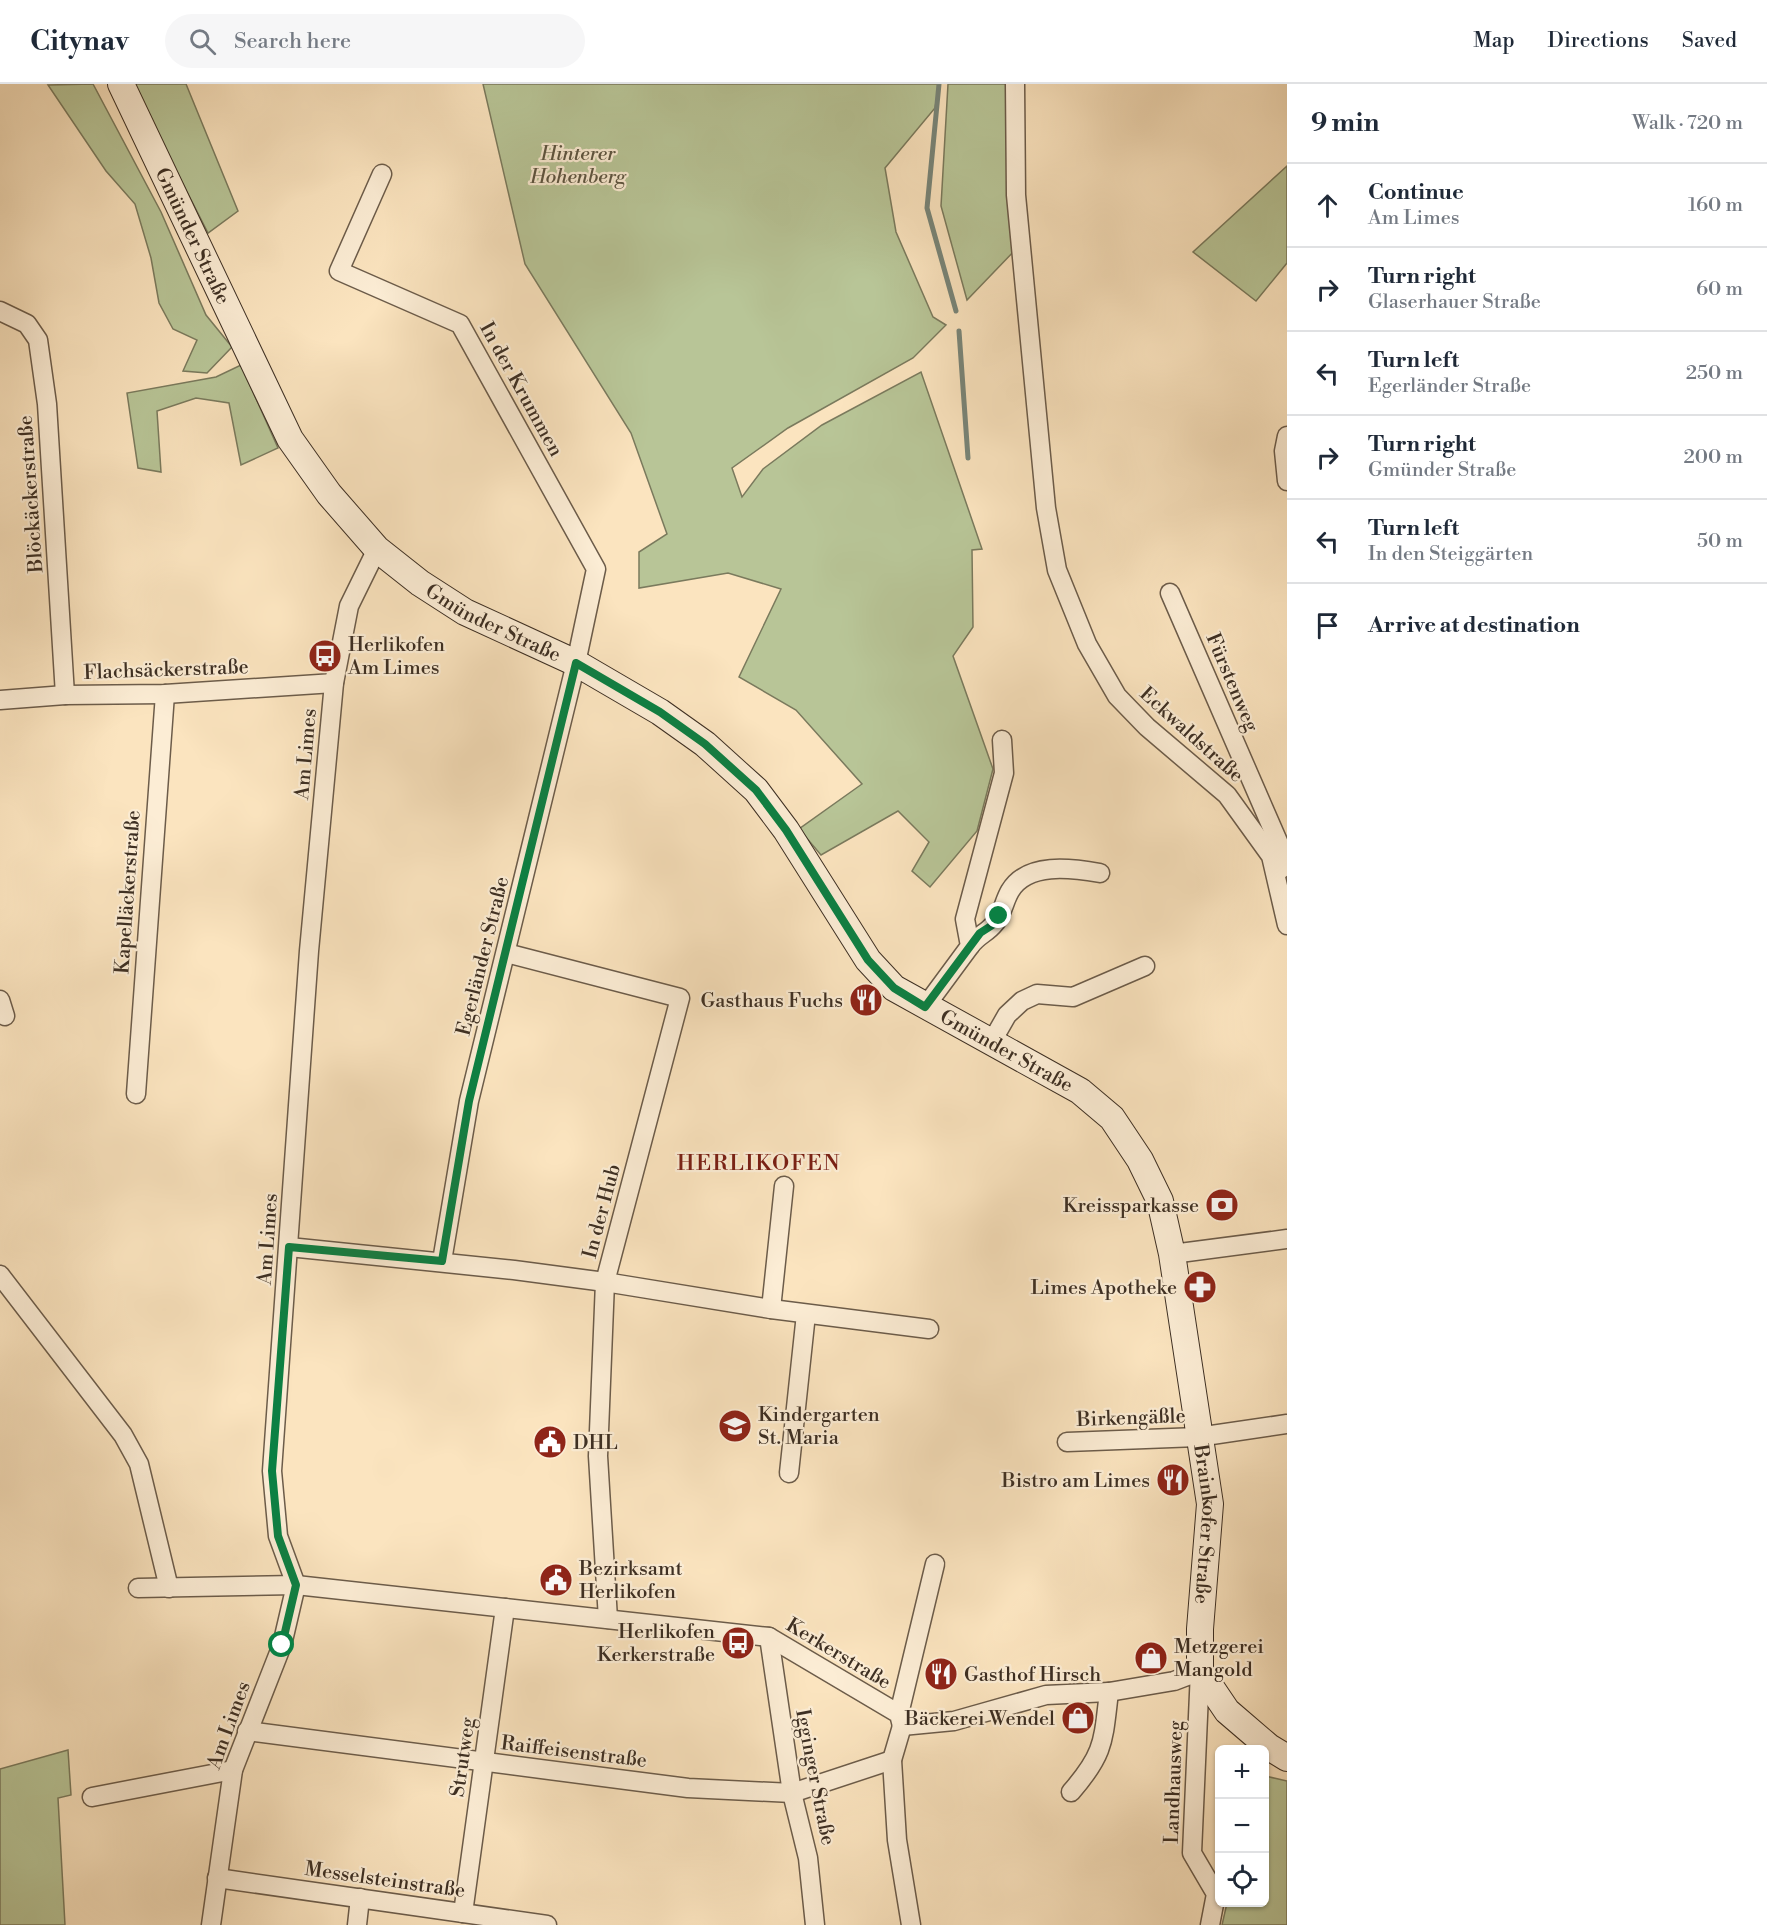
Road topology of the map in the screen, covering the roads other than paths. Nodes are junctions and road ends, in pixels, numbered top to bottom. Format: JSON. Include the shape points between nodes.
{"nodes":[{"id":1,"x":120,"y":84,"type":"edge"},
{"id":2,"x":1016,"y":84,"type":"edge"},
{"id":3,"x":382,"y":174,"type":"dead end"},
{"id":4,"x":0,"y":311,"type":"edge"},
{"id":5,"x":1287,"y":436,"type":"edge"},
{"id":6,"x":1287,"y":481,"type":"edge"},
{"id":7,"x":377,"y":549,"type":"junction"},
{"id":8,"x":1170,"y":594,"type":"dead end"},
{"id":9,"x":576,"y":663,"type":"junction"},
{"id":10,"x":334,"y":683,"type":"junction"},
{"id":11,"x":165,"y":694,"type":"junction"},
{"id":12,"x":65,"y":695,"type":"junction"},
{"id":13,"x":0,"y":700,"type":"edge"},
{"id":14,"x":1002,"y":740,"type":"dead end"},
{"id":15,"x":1100,"y":873,"type":"dead end"},
{"id":16,"x":1284,"y":890,"type":"edge"},
{"id":17,"x":1287,"y":925,"type":"edge"},
{"id":18,"x":970,"y":946,"type":"junction"},
{"id":19,"x":506,"y":953,"type":"junction"},
{"id":20,"x":1145,"y":966,"type":"dead end"},
{"id":21,"x":925,"y":1007,"type":"junction"},
{"id":22,"x":991,"y":1043,"type":"junction"},
{"id":23,"x":136,"y":1094,"type":"dead end"},
{"id":24,"x":784,"y":1186,"type":"dead end"},
{"id":25,"x":1287,"y":1239,"type":"edge"},
{"id":26,"x":289,"y":1247,"type":"junction"},
{"id":27,"x":1172,"y":1254,"type":"junction"},
{"id":28,"x":442,"y":1261,"type":"junction"},
{"id":29,"x":0,"y":1275,"type":"edge"},
{"id":30,"x":605,"y":1282,"type":"junction"},
{"id":31,"x":771,"y":1309,"type":"junction"},
{"id":32,"x":806,"y":1314,"type":"junction"},
{"id":33,"x":929,"y":1329,"type":"dead end"},
{"id":34,"x":1287,"y":1424,"type":"edge"},
{"id":35,"x":1198,"y":1437,"type":"junction"},
{"id":36,"x":1066,"y":1442,"type":"dead end"},
{"id":37,"x":789,"y":1473,"type":"dead end"},
{"id":38,"x":934,"y":1564,"type":"dead end"},
{"id":39,"x":296,"y":1585,"type":"junction"},
{"id":40,"x":169,"y":1587,"type":"junction"},
{"id":41,"x":138,"y":1588,"type":"dead end"},
{"id":42,"x":505,"y":1608,"type":"junction"},
{"id":43,"x":608,"y":1619,"type":"junction"},
{"id":44,"x":769,"y":1637,"type":"junction"},
{"id":45,"x":1200,"y":1671,"type":"junction"},
{"id":46,"x":1109,"y":1692,"type":"junction"},
{"id":47,"x":900,"y":1720,"type":"junction"},
{"id":48,"x":247,"y":1731,"type":"junction"},
{"id":49,"x":1287,"y":1758,"type":"edge"},
{"id":50,"x":892,"y":1760,"type":"junction"},
{"id":51,"x":484,"y":1762,"type":"junction"},
{"id":52,"x":233,"y":1770,"type":"junction"},
{"id":53,"x":1071,"y":1792,"type":"dead end"},
{"id":54,"x":792,"y":1793,"type":"junction"},
{"id":55,"x":92,"y":1797,"type":"dead end"},
{"id":56,"x":217,"y":1878,"type":"junction"},
{"id":57,"x":360,"y":1898,"type":"junction"},
{"id":58,"x":463,"y":1913,"type":"junction"},
{"id":59,"x":502,"y":1922,"type":"edge"},
{"id":60,"x":211,"y":1925,"type":"edge"},
{"id":61,"x":357,"y":1925,"type":"edge"},
{"id":62,"x":547,"y":1925,"type":"edge"},
{"id":63,"x":815,"y":1925,"type":"edge"},
{"id":64,"x":911,"y":1925,"type":"edge"},
{"id":65,"x":1210,"y":1925,"type":"edge"}],
"edges":[{"from":1,"to":7,"type":"main road","name":"Gmünder Straße","via":[[290,439],[329,494]]},
{"from":2,"to":16,"type":"street","name":"Eckwaldstraße","via":[[1017,195],[1046,508],[1057,570],[1107,682],[1147,727],[1227,795],[1271,856]]},
{"from":3,"to":9,"type":"street","name":"In der Krummen","via":[[339,271],[460,324],[596,569]]},
{"from":4,"to":12,"type":"street","name":"Blöckäckerstraße","via":[[27,324],[38,340],[47,404]]},
{"from":5,"to":6,"type":"street"},
{"from":7,"to":9,"type":"main road","name":"Gmünder Straße","via":[[465,612]]},
{"from":7,"to":10,"type":"street","name":"Am Limes","via":[[349,606]]},
{"from":8,"to":16,"type":"street","name":"Fürstenweg","via":[[1280,846]]},
{"from":9,"to":19,"type":"street","name":"Egerländer Straße"},
{"from":9,"to":21,"type":"main road","name":"Gmünder Straße","via":[[660,712],[705,744],[756,790],[786,830],[868,960],[894,988]]},
{"from":10,"to":11,"type":"street","name":"Flachsäckerstraße"},
{"from":10,"to":26,"type":"street","name":"Am Limes","via":[[309,951]]},
{"from":11,"to":12,"type":"street","name":"Flachsäckerstraße"},
{"from":11,"to":23,"type":"street","name":"Kapelläckerstraße"},
{"from":12,"to":13,"type":"street","name":"Flachsäckerstraße"},
{"from":14,"to":18,"type":"street","via":[[1005,773],[965,919]]},
{"from":15,"to":18,"type":"street","via":[[1064,869],[1019,878],[994,924]]},
{"from":16,"to":17,"type":"street","name":"Eckwaldstraße"},
{"from":18,"to":21,"type":"street"},
{"from":19,"to":28,"type":"street","name":"Egerländer Straße","via":[[469,1101]]},
{"from":19,"to":30,"type":"street","name":"In der Hub","via":[[680,998]]},
{"from":20,"to":22,"type":"street","via":[[1073,997],[1037,994],[1022,1001],[1007,1015]]},
{"from":21,"to":22,"type":"main road","name":"Gmünder Straße"},
{"from":22,"to":27,"type":"main road","name":"Gmünder Straße","via":[[1080,1091],[1112,1118],[1140,1160],[1160,1201]]},
{"from":24,"to":31,"type":"street"},
{"from":25,"to":27,"type":"street"},
{"from":26,"to":28,"type":"street"},
{"from":26,"to":39,"type":"street","name":"Am Limes","via":[[272,1471],[278,1536]]},
{"from":27,"to":35,"type":"main road","name":"Brainkofer Straße"},
{"from":28,"to":30,"type":"street"},
{"from":29,"to":40,"type":"street","via":[[123,1435],[139,1464]]},
{"from":30,"to":31,"type":"street"},
{"from":30,"to":43,"type":"street","name":"In der Hub","via":[[598,1456]]},
{"from":31,"to":32,"type":"street"},
{"from":32,"to":33,"type":"street"},
{"from":32,"to":37,"type":"street"},
{"from":34,"to":35,"type":"street","name":"Birkengäßle"},
{"from":35,"to":36,"type":"street","name":"Birkengäßle"},
{"from":35,"to":45,"type":"main road","name":"Brainkofer Straße","via":[[1210,1504]]},
{"from":38,"to":47,"type":"street"},
{"from":39,"to":40,"type":"street","name":"Kerkerstraße"},
{"from":39,"to":42,"type":"street","name":"Kerkerstraße"},
{"from":39,"to":48,"type":"street","name":"Am Limes","via":[[282,1645]]},
{"from":40,"to":41,"type":"street","name":"Kerkerstraße"},
{"from":42,"to":43,"type":"street","name":"Kerkerstraße"},
{"from":42,"to":51,"type":"street","name":"Strutweg"},
{"from":43,"to":44,"type":"street","name":"Kerkerstraße"},
{"from":44,"to":47,"type":"street","name":"Kerkerstraße"},
{"from":44,"to":54,"type":"street","name":"Igginger Straße"},
{"from":45,"to":46,"type":"street","via":[[1174,1681]]},
{"from":45,"to":49,"type":"main road","via":[[1227,1711]]},
{"from":45,"to":65,"type":"street","name":"Landhausweg","via":[[1192,1853],[1216,1894]]},
{"from":46,"to":47,"type":"street","via":[[1046,1695],[954,1721]]},
{"from":46,"to":53,"type":"street","via":[[1104,1740],[1097,1758]]},
{"from":47,"to":50,"type":"street"},
{"from":48,"to":51,"type":"street","name":"Raiffeisenstraße"},
{"from":48,"to":52,"type":"street","name":"Am Limes"},
{"from":50,"to":54,"type":"street","name":"Raiffeisenstraße"},
{"from":50,"to":64,"type":"street","via":[[897,1840]]},
{"from":51,"to":54,"type":"street","name":"Raiffeisenstraße","via":[[688,1788]]},
{"from":51,"to":58,"type":"street","name":"Strutweg"},
{"from":52,"to":55,"type":"street"},
{"from":52,"to":56,"type":"street","name":"Am Limes"},
{"from":54,"to":63,"type":"street","name":"Igginger Straße","via":[[808,1858]]},
{"from":56,"to":57,"type":"street","name":"Messelsteinstraße"},
{"from":56,"to":60,"type":"street","name":"Am Limes"},
{"from":57,"to":58,"type":"street","name":"Messelsteinstraße"},
{"from":57,"to":61,"type":"street"},
{"from":58,"to":59,"type":"street","name":"Messelsteinstraße"},
{"from":59,"to":62,"type":"street","name":"Messelsteinstraße"}]}
